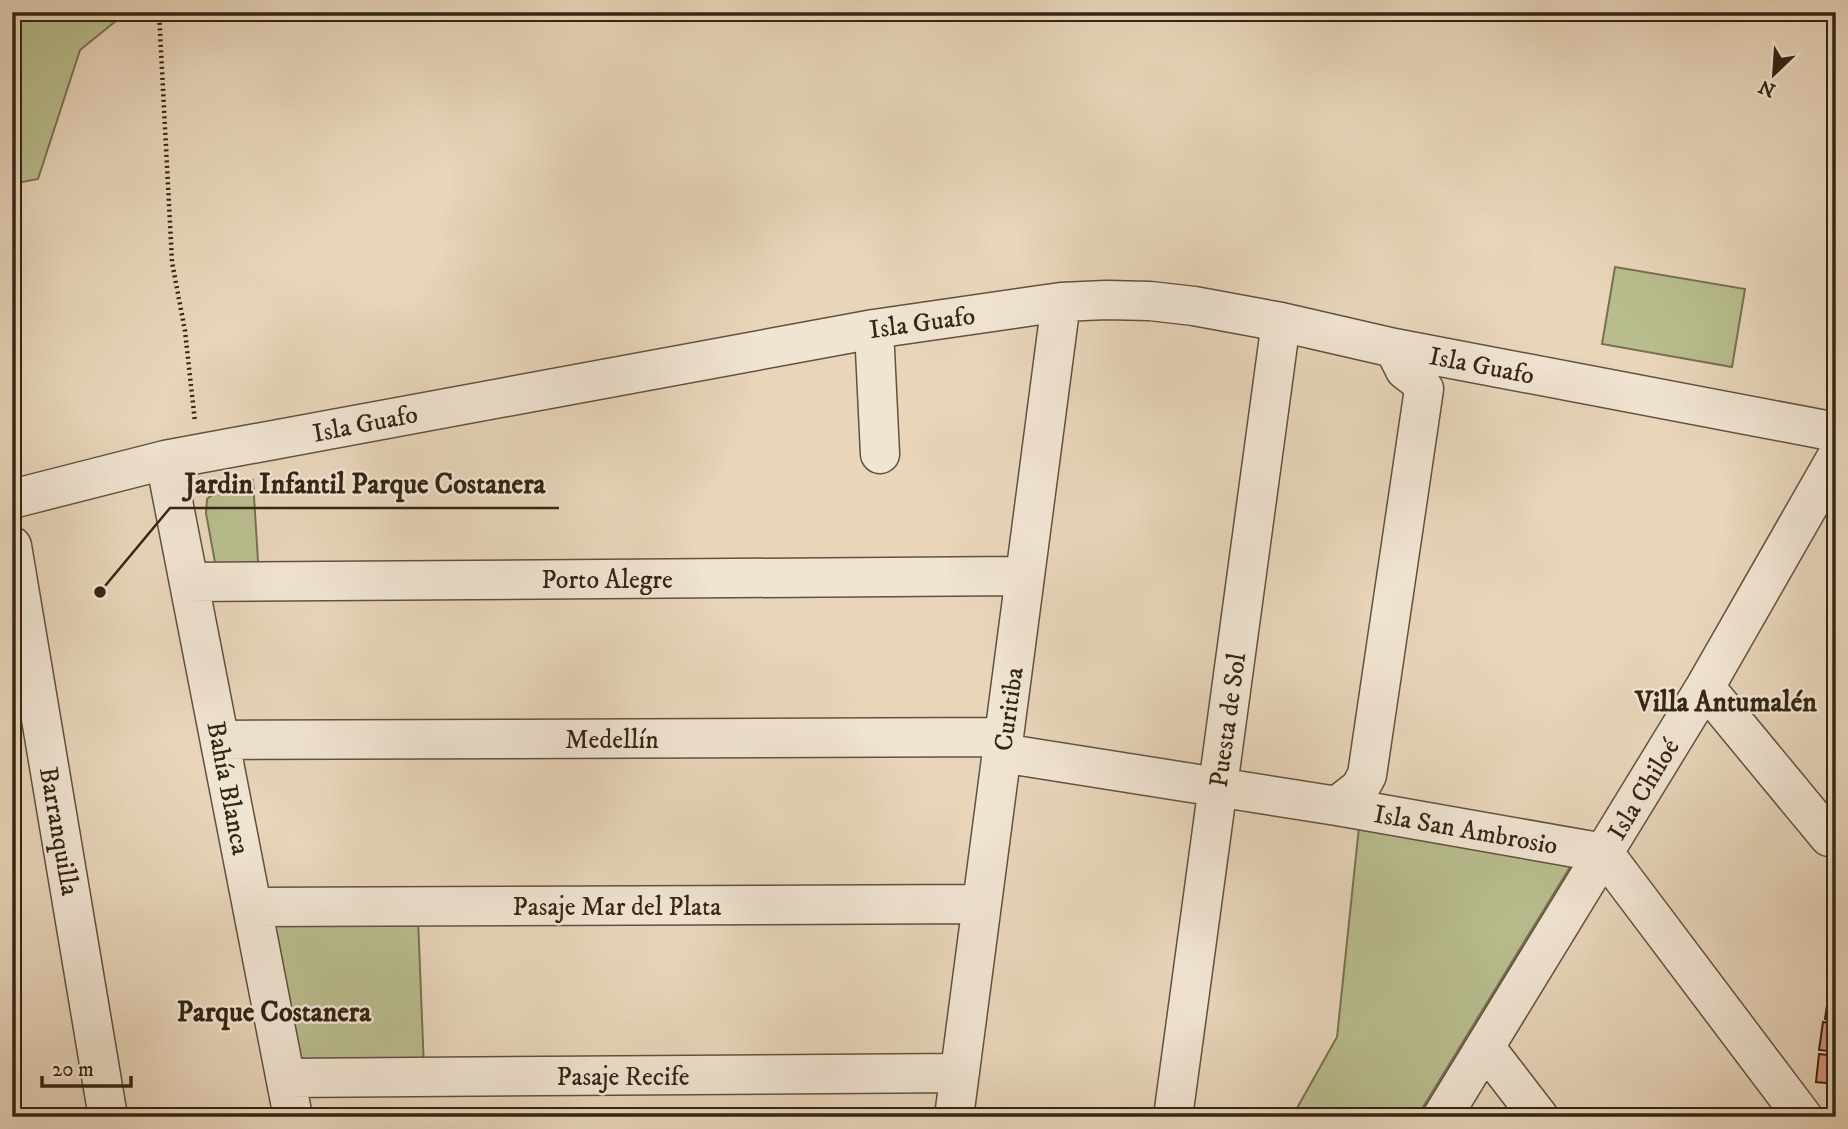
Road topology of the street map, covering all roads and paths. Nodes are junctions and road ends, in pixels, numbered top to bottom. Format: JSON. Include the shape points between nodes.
{"nodes":[{"id":1,"x":159,"y":12,"type":"edge"},
{"id":2,"x":1061,"y":302,"type":"junction"},
{"id":3,"x":1281,"y":322,"type":"junction"},
{"id":4,"x":874,"y":329,"type":"junction"},
{"id":5,"x":1394,"y":348,"type":"junction"},
{"id":6,"x":1836,"y":432,"type":"edge"},
{"id":7,"x":880,"y":454,"type":"dead end"},
{"id":8,"x":181,"y":457,"type":"junction"},
{"id":9,"x":1836,"y":458,"type":"edge"},
{"id":10,"x":12,"y":499,"type":"edge"},
{"id":11,"x":12,"y":546,"type":"edge"},
{"id":12,"x":1025,"y":576,"type":"junction"},
{"id":13,"x":189,"y":582,"type":"junction"},
{"id":14,"x":1706,"y":687,"type":"junction"},
{"id":15,"x":220,"y":740,"type":"junction"},
{"id":16,"x":1003,"y":745,"type":"junction"},
{"id":17,"x":1217,"y":788,"type":"junction"},
{"id":18,"x":1337,"y":806,"type":"junction"},
{"id":19,"x":1829,"y":836,"type":"dead end"},
{"id":20,"x":1604,"y":853,"type":"junction"},
{"id":21,"x":982,"y":904,"type":"junction"},
{"id":22,"x":252,"y":907,"type":"junction"},
{"id":23,"x":1485,"y":1048,"type":"junction"},
{"id":24,"x":960,"y":1073,"type":"junction"},
{"id":25,"x":286,"y":1078,"type":"junction"},
{"id":26,"x":108,"y":1117,"type":"edge"},
{"id":27,"x":293,"y":1117,"type":"edge"},
{"id":28,"x":954,"y":1117,"type":"edge"},
{"id":29,"x":1172,"y":1117,"type":"edge"},
{"id":30,"x":1442,"y":1117,"type":"edge"},
{"id":31,"x":1539,"y":1117,"type":"edge"},
{"id":32,"x":1803,"y":1117,"type":"edge"}],
"edges":[{"from":1,"to":8,"type":"path","via":[[172,262],[185,331]]},
{"from":2,"to":3,"type":"street","name":"Isla Guafo","via":[[1150,301]]},
{"from":2,"to":4,"type":"street","name":"Isla Guafo"},
{"from":2,"to":12,"type":"street","name":"Curitiba"},
{"from":3,"to":5,"type":"street","name":"Isla Guafo"},
{"from":3,"to":17,"type":"street","name":"Puesta de Sol"},
{"from":4,"to":7,"type":"street"},
{"from":4,"to":8,"type":"street","name":"Isla Guafo"},
{"from":5,"to":6,"type":"street","name":"Isla Guafo"},
{"from":5,"to":18,"type":"street","via":[[1405,370],[1424,389],[1367,775],[1360,788]]},
{"from":8,"to":10,"type":"street","name":"Isla Guafo"},
{"from":8,"to":13,"type":"street","name":"Bahía Blanca"},
{"from":9,"to":14,"type":"street","name":"Isla Chiloé"},
{"from":11,"to":26,"type":"street","name":"Barranquilla"},
{"from":12,"to":13,"type":"street","name":"Porto Alegre"},
{"from":12,"to":16,"type":"street","name":"Curitiba"},
{"from":13,"to":15,"type":"street","name":"Bahía Blanca"},
{"from":14,"to":19,"type":"street"},
{"from":14,"to":20,"type":"street","name":"Isla Chiloé"},
{"from":15,"to":16,"type":"street","name":"Medellín"},
{"from":15,"to":22,"type":"street","name":"Bahía Blanca"},
{"from":16,"to":17,"type":"street","name":"Isla San Ambrosio"},
{"from":16,"to":21,"type":"street","name":"Curitiba"},
{"from":17,"to":18,"type":"street","name":"Isla San Ambrosio"},
{"from":17,"to":29,"type":"street","name":"Puesta de Sol"},
{"from":18,"to":20,"type":"street","name":"Isla San Ambrosio"},
{"from":20,"to":23,"type":"street","name":"Isla Chiloé"},
{"from":20,"to":32,"type":"street"},
{"from":21,"to":22,"type":"street","name":"Pasaje Mar del Plata"},
{"from":21,"to":24,"type":"street","name":"Curitiba"},
{"from":22,"to":25,"type":"street","name":"Bahía Blanca"},
{"from":23,"to":30,"type":"street","name":"Isla Chiloé"},
{"from":23,"to":31,"type":"street"},
{"from":24,"to":25,"type":"street","name":"Pasaje Recife"},
{"from":24,"to":28,"type":"street","name":"Curitiba"},
{"from":25,"to":27,"type":"street","name":"Bahía Blanca"}]}
